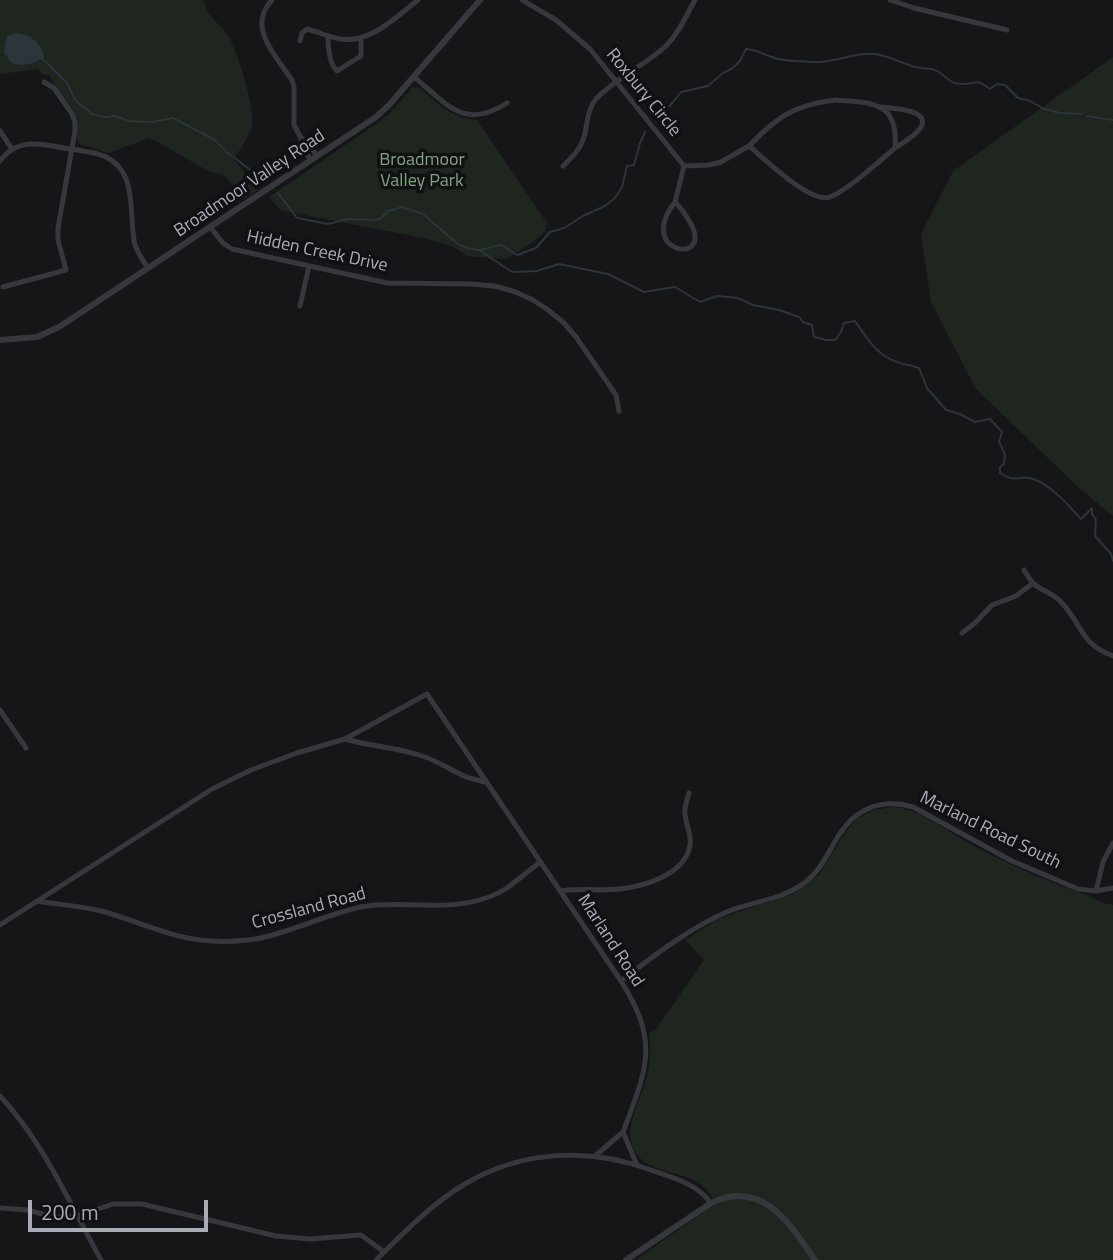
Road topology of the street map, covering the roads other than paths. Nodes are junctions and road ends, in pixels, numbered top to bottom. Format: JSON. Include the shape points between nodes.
{"nodes":[{"id":1,"x":272,"y":0,"type":"edge"},
{"id":2,"x":418,"y":0,"type":"edge"},
{"id":3,"x":522,"y":0,"type":"edge"},
{"id":4,"x":695,"y":0,"type":"edge"},
{"id":5,"x":890,"y":0,"type":"edge"},
{"id":6,"x":475,"y":1,"type":"edge"},
{"id":7,"x":1007,"y":30,"type":"dead end"},
{"id":8,"x":328,"y":36,"type":"junction"},
{"id":9,"x":361,"y":38,"type":"junction"},
{"id":10,"x":300,"y":41,"type":"dead end"},
{"id":11,"x":414,"y":77,"type":"junction"},
{"id":12,"x":616,"y":81,"type":"junction"},
{"id":13,"x":44,"y":82,"type":"dead end"},
{"id":14,"x":507,"y":103,"type":"dead end"},
{"id":15,"x":881,"y":107,"type":"junction"},
{"id":16,"x":0,"y":131,"type":"edge"},
{"id":17,"x":749,"y":146,"type":"junction"},
{"id":18,"x":895,"y":148,"type":"junction"},
{"id":19,"x":12,"y":149,"type":"junction"},
{"id":20,"x":71,"y":150,"type":"junction"},
{"id":21,"x":314,"y":158,"type":"junction"},
{"id":22,"x":0,"y":161,"type":"edge"},
{"id":23,"x":563,"y":166,"type":"dead end"},
{"id":24,"x":684,"y":166,"type":"junction"},
{"id":25,"x":675,"y":202,"type":"junction"},
{"id":26,"x":211,"y":226,"type":"junction"},
{"id":27,"x":309,"y":266,"type":"junction"},
{"id":28,"x":148,"y":268,"type":"junction"},
{"id":29,"x":3,"y":288,"type":"dead end"},
{"id":30,"x":299,"y":306,"type":"dead end"},
{"id":31,"x":0,"y":340,"type":"edge"},
{"id":32,"x":619,"y":411,"type":"dead end"},
{"id":33,"x":1024,"y":570,"type":"dead end"},
{"id":34,"x":1032,"y":583,"type":"junction"},
{"id":35,"x":962,"y":633,"type":"dead end"},
{"id":36,"x":1113,"y":656,"type":"edge"},
{"id":37,"x":0,"y":710,"type":"edge"},
{"id":38,"x":345,"y":739,"type":"junction"},
{"id":39,"x":26,"y":748,"type":"dead end"},
{"id":40,"x":486,"y":782,"type":"junction"},
{"id":41,"x":689,"y":793,"type":"dead end"},
{"id":42,"x":1113,"y":843,"type":"edge"},
{"id":43,"x":540,"y":862,"type":"junction"},
{"id":44,"x":1113,"y":888,"type":"edge"},
{"id":45,"x":560,"y":891,"type":"junction"},
{"id":46,"x":1096,"y":891,"type":"junction"},
{"id":47,"x":37,"y":901,"type":"junction"},
{"id":48,"x":0,"y":925,"type":"edge"},
{"id":49,"x":621,"y":981,"type":"junction"},
{"id":50,"x":0,"y":1096,"type":"edge"},
{"id":51,"x":623,"y":1132,"type":"junction"},
{"id":52,"x":595,"y":1156,"type":"junction"},
{"id":53,"x":637,"y":1165,"type":"junction"},
{"id":54,"x":711,"y":1203,"type":"junction"},
{"id":55,"x":0,"y":1208,"type":"edge"},
{"id":56,"x":77,"y":1216,"type":"junction"},
{"id":57,"x":384,"y":1252,"type":"junction"},
{"id":58,"x":101,"y":1260,"type":"edge"},
{"id":59,"x":376,"y":1260,"type":"edge"},
{"id":60,"x":626,"y":1260,"type":"edge"},
{"id":61,"x":815,"y":1260,"type":"edge"}],
"edges":[{"from":1,"to":21,"type":"street","via":[[261,27],[292,80],[293,121],[301,145]]},
{"from":2,"to":9,"type":"street"},
{"from":3,"to":12,"type":"street","name":"Roxbury Circle","via":[[556,20]]},
{"from":4,"to":12,"type":"street","via":[[675,36]]},
{"from":5,"to":7,"type":"street"},
{"from":6,"to":11,"type":"street","name":"Broadmoor Valley Road"},
{"from":8,"to":9,"type":"street"},
{"from":8,"to":9,"type":"street","via":[[337,71],[361,56]]},
{"from":8,"to":10,"type":"street","via":[[304,30]]},
{"from":11,"to":14,"type":"street","via":[[460,113],[488,114]]},
{"from":11,"to":21,"type":"street","name":"Broadmoor Valley Road","via":[[382,113]]},
{"from":12,"to":23,"type":"street","via":[[595,101],[582,143]]},
{"from":12,"to":24,"type":"street","name":"Roxbury Circle"},
{"from":13,"to":20,"type":"street","via":[[54,88],[74,118]]},
{"from":15,"to":17,"type":"street","via":[[861,101],[815,102],[788,114]]},
{"from":15,"to":18,"type":"street","via":[[892,117]]},
{"from":15,"to":18,"type":"street","via":[[909,110],[921,118],[919,130]]},
{"from":16,"to":19,"type":"street"},
{"from":17,"to":18,"type":"street","via":[[816,198],[842,191]]},
{"from":17,"to":24,"type":"street","via":[[721,162]]},
{"from":19,"to":20,"type":"street","via":[[31,143]]},
{"from":19,"to":22,"type":"street"},
{"from":20,"to":28,"type":"street","via":[[101,155],[121,170],[128,186],[135,243]]},
{"from":20,"to":29,"type":"street","via":[[58,228],[66,270]]},
{"from":21,"to":26,"type":"street","name":"Broadmoor Valley Road"},
{"from":24,"to":25,"type":"street"},
{"from":25,"to":25,"type":"street","via":[[667,211],[663,233],[673,247],[689,248],[694,245],[695,231]]},
{"from":26,"to":27,"type":"street","name":"Hidden Creek Drive","via":[[232,249]]},
{"from":26,"to":28,"type":"street","name":"Broadmoor Valley Road"},
{"from":27,"to":30,"type":"street"},
{"from":27,"to":32,"type":"street","name":"Hidden Creek Drive","via":[[387,283],[494,286],[533,300],[576,337],[616,395]]},
{"from":28,"to":31,"type":"street","name":"Broadmoor Valley Road","via":[[48,332]]},
{"from":33,"to":34,"type":"street"},
{"from":34,"to":35,"type":"street","via":[[1016,596],[992,605]]},
{"from":34,"to":36,"type":"street","via":[[1059,599],[1089,643]]},
{"from":37,"to":39,"type":"street"},
{"from":38,"to":40,"type":"street","name":"Marland Road","via":[[415,753]]},
{"from":38,"to":40,"type":"street","name":"Marland Road","via":[[427,694]]},
{"from":38,"to":47,"type":"street","name":"Marland Road","via":[[251,770],[212,789]]},
{"from":40,"to":43,"type":"street","name":"Marland Road"},
{"from":41,"to":45,"type":"street","via":[[685,812],[690,848],[671,872],[635,886]]},
{"from":42,"to":46,"type":"street"},
{"from":43,"to":45,"type":"street","name":"Marland Road"},
{"from":43,"to":47,"type":"street","name":"Crossland Road","via":[[508,887],[478,900],[448,906],[365,906],[255,939],[202,940],[105,912]]},
{"from":44,"to":46,"type":"street","name":"Marland Road South"},
{"from":45,"to":49,"type":"street","name":"Marland Road"},
{"from":46,"to":49,"type":"street","name":"Marland Road South","via":[[1078,889],[1012,861],[913,807],[897,803],[877,806],[847,825],[806,882],[708,921]]},
{"from":47,"to":48,"type":"street","name":"Marland Road"},
{"from":49,"to":51,"type":"street","name":"Marland Road","via":[[646,1036],[641,1084]]},
{"from":50,"to":56,"type":"street","via":[[37,1143]]},
{"from":51,"to":52,"type":"street"},
{"from":51,"to":53,"type":"street"},
{"from":52,"to":53,"type":"street"},
{"from":52,"to":57,"type":"street","via":[[539,1157],[483,1175],[441,1200]]},
{"from":53,"to":54,"type":"street","via":[[692,1186]]},
{"from":54,"to":60,"type":"street"},
{"from":54,"to":61,"type":"street","via":[[740,1196],[765,1202],[785,1219]]},
{"from":55,"to":56,"type":"street"},
{"from":56,"to":57,"type":"street","via":[[113,1204],[142,1204],[276,1236],[310,1240],[361,1235]]},
{"from":56,"to":58,"type":"street"},
{"from":57,"to":59,"type":"street"}]}
